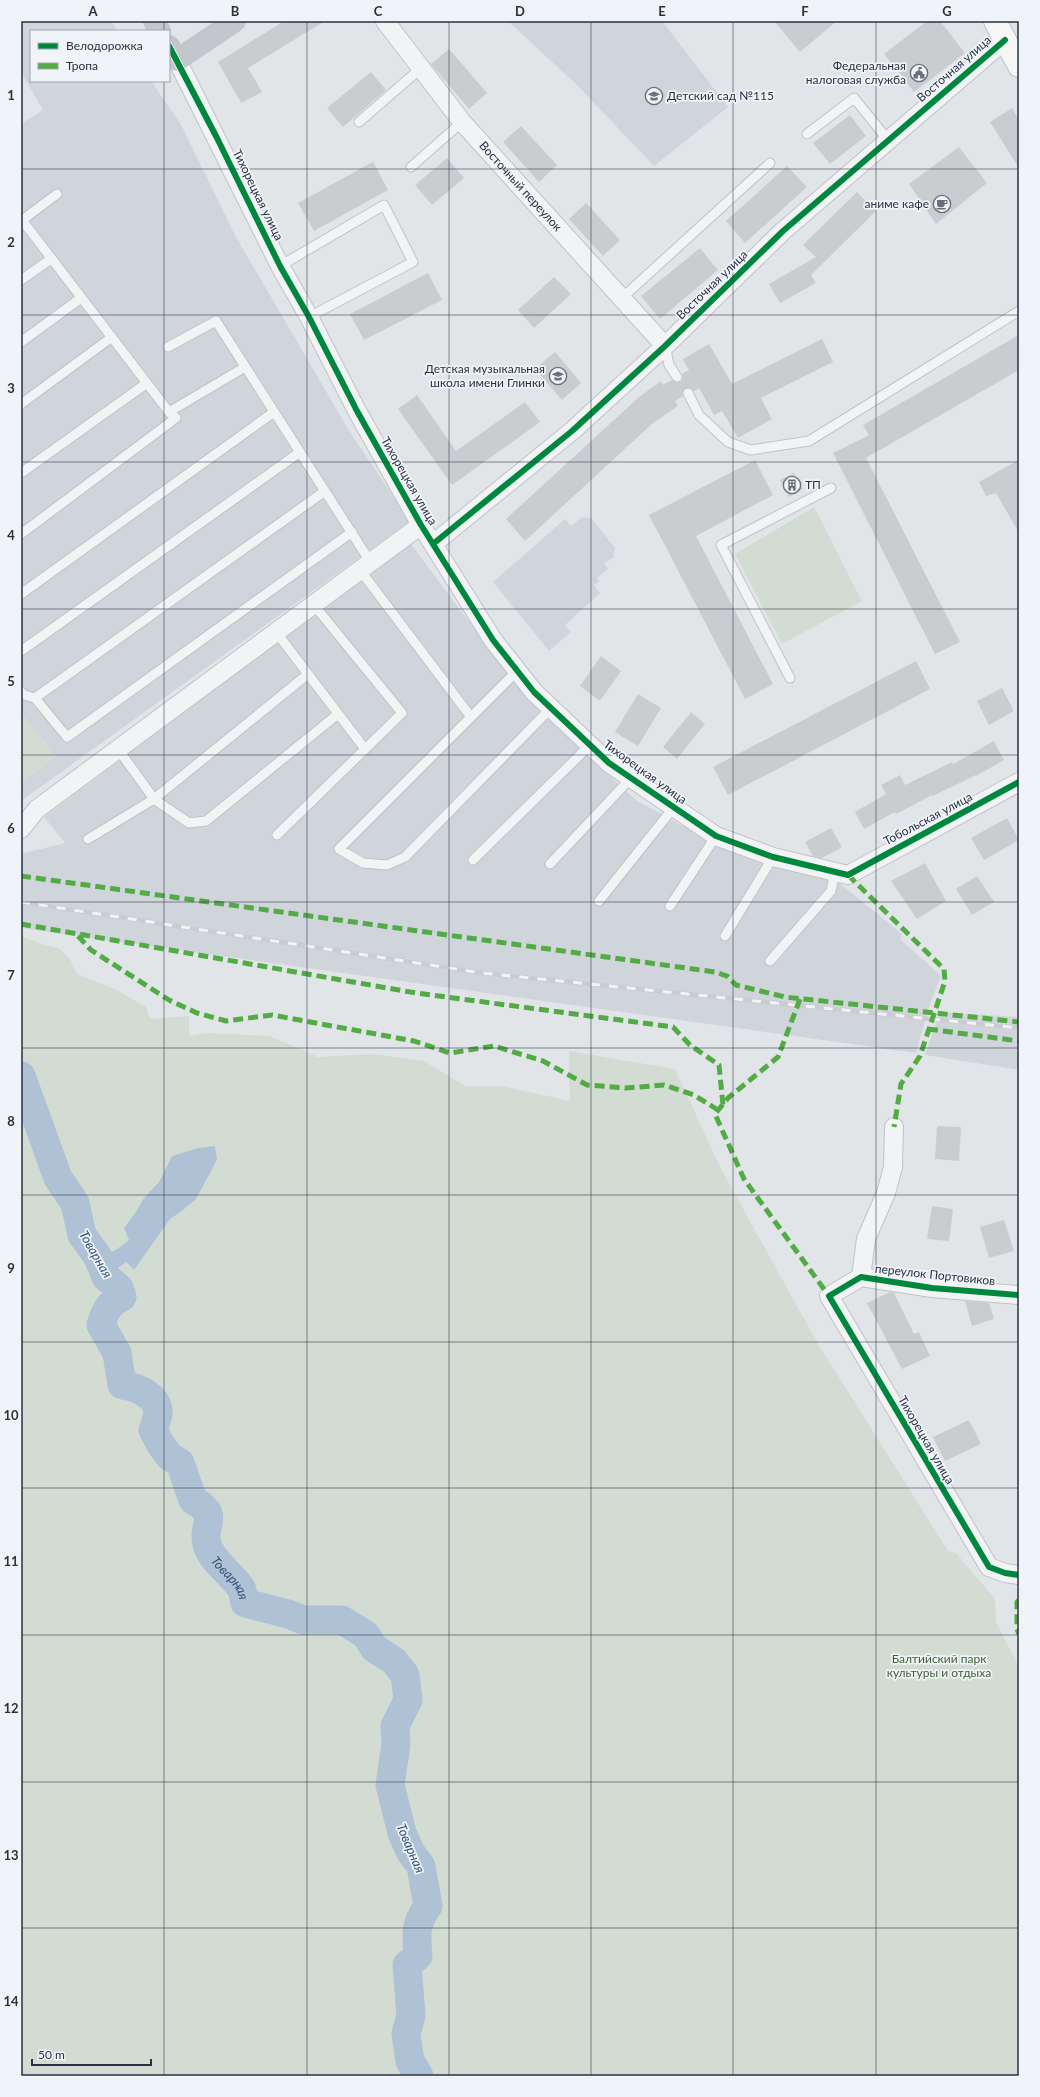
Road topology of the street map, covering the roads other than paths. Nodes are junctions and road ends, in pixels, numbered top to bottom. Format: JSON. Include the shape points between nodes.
{"nodes":[{"id":1,"x":154,"y":21,"type":"edge"},
{"id":2,"x":236,"y":21,"type":"edge"},
{"id":3,"x":385,"y":21,"type":"edge"},
{"id":4,"x":995,"y":21,"type":"edge"},
{"id":5,"x":159,"y":30,"type":"edge"},
{"id":6,"x":1005,"y":40,"type":"junction"},
{"id":7,"x":173,"y":53,"type":"edge"},
{"id":8,"x":1019,"y":66,"type":"edge"},
{"id":9,"x":421,"y":68,"type":"junction"},
{"id":10,"x":359,"y":122,"type":"dead end"},
{"id":11,"x":462,"y":122,"type":"junction"},
{"id":12,"x":807,"y":134,"type":"dead end"},
{"id":13,"x":888,"y":140,"type":"junction"},
{"id":14,"x":770,"y":163,"type":"dead end"},
{"id":15,"x":411,"y":167,"type":"dead end"},
{"id":16,"x":58,"y":194,"type":"dead end"},
{"id":17,"x":22,"y":221,"type":"edge"},
{"id":18,"x":51,"y":259,"type":"junction"},
{"id":19,"x":280,"y":266,"type":"junction"},
{"id":20,"x":21,"y":280,"type":"edge"},
{"id":21,"x":81,"y":298,"type":"junction"},
{"id":22,"x":622,"y":298,"type":"junction"},
{"id":23,"x":1019,"y":311,"type":"edge"},
{"id":24,"x":309,"y":317,"type":"junction"},
{"id":25,"x":112,"y":337,"type":"junction"},
{"id":26,"x":21,"y":342,"type":"edge"},
{"id":27,"x":665,"y":346,"type":"junction"},
{"id":28,"x":168,"y":347,"type":"dead end"},
{"id":29,"x":245,"y":367,"type":"junction"},
{"id":30,"x":677,"y":377,"type":"dead end"},
{"id":31,"x":147,"y":383,"type":"junction"},
{"id":32,"x":688,"y":394,"type":"dead end"},
{"id":33,"x":21,"y":404,"type":"edge"},
{"id":34,"x":169,"y":412,"type":"junction"},
{"id":35,"x":274,"y":412,"type":"junction"},
{"id":36,"x":300,"y":452,"type":"junction"},
{"id":37,"x":21,"y":473,"type":"edge"},
{"id":38,"x":831,"y":488,"type":"dead end"},
{"id":39,"x":325,"y":491,"type":"junction"},
{"id":40,"x":421,"y":525,"type":"junction"},
{"id":41,"x":352,"y":532,"type":"junction"},
{"id":42,"x":21,"y":534,"type":"edge"},
{"id":43,"x":433,"y":544,"type":"junction"},
{"id":44,"x":366,"y":566,"type":"junction"},
{"id":45,"x":21,"y":594,"type":"edge"},
{"id":46,"x":314,"y":605,"type":"junction"},
{"id":47,"x":276,"y":632,"type":"junction"},
{"id":48,"x":21,"y":651,"type":"edge"},
{"id":49,"x":517,"y":671,"type":"junction"},
{"id":50,"x":308,"y":674,"type":"junction"},
{"id":51,"x":790,"y":678,"type":"dead end"},
{"id":52,"x":21,"y":692,"type":"edge"},
{"id":53,"x":34,"y":698,"type":"junction"},
{"id":54,"x":551,"y":708,"type":"junction"},
{"id":55,"x":338,"y":714,"type":"junction"},
{"id":56,"x":471,"y":717,"type":"junction"},
{"id":57,"x":590,"y":745,"type":"junction"},
{"id":58,"x":118,"y":749,"type":"junction"},
{"id":59,"x":365,"y":749,"type":"junction"},
{"id":60,"x":631,"y":778,"type":"junction"},
{"id":61,"x":1019,"y":782,"type":"edge"},
{"id":62,"x":154,"y":799,"type":"junction"},
{"id":63,"x":674,"y":807,"type":"junction"},
{"id":64,"x":21,"y":829,"type":"edge"},
{"id":65,"x":277,"y":835,"type":"dead end"},
{"id":66,"x":716,"y":836,"type":"junction"},
{"id":67,"x":88,"y":839,"type":"dead end"},
{"id":68,"x":773,"y":858,"type":"junction"},
{"id":69,"x":473,"y":860,"type":"dead end"},
{"id":70,"x":550,"y":864,"type":"dead end"},
{"id":71,"x":841,"y":873,"type":"junction"},
{"id":72,"x":599,"y":901,"type":"dead end"},
{"id":73,"x":670,"y":906,"type":"dead end"},
{"id":74,"x":725,"y":936,"type":"dead end"},
{"id":75,"x":770,"y":961,"type":"dead end"},
{"id":76,"x":894,"y":1127,"type":"dead end"},
{"id":77,"x":861,"y":1277,"type":"junction"},
{"id":78,"x":1019,"y":1294,"type":"edge"},
{"id":79,"x":829,"y":1296,"type":"joint"},
{"id":80,"x":1019,"y":1575,"type":"edge"}],
"edges":[{"from":1,"to":5,"type":"street"},
{"from":2,"to":7,"type":"street"},
{"from":3,"to":9,"type":"street","name":"Восточный переулок"},
{"from":4,"to":6,"type":"main road"},
{"from":6,"to":8,"type":"main road"},
{"from":6,"to":13,"type":"street","name":"Восточная улица"},
{"from":7,"to":19,"type":"street","name":"Тихорецкая улица"},
{"from":9,"to":10,"type":"lane"},
{"from":9,"to":11,"type":"street","name":"Восточный переулок"},
{"from":11,"to":15,"type":"lane"},
{"from":11,"to":22,"type":"street","name":"Восточный переулок"},
{"from":12,"to":13,"type":"lane","via":[[854,98]]},
{"from":13,"to":27,"type":"street","name":"Восточная улица","via":[[783,231]]},
{"from":14,"to":22,"type":"lane"},
{"from":16,"to":17,"type":"lane"},
{"from":17,"to":18,"type":"lane"},
{"from":18,"to":20,"type":"lane"},
{"from":18,"to":21,"type":"lane"},
{"from":19,"to":24,"type":"street","name":"Тихорецкая улица"},
{"from":19,"to":24,"type":"lane","via":[[384,206],[413,262]]},
{"from":21,"to":25,"type":"lane"},
{"from":21,"to":26,"type":"lane"},
{"from":22,"to":27,"type":"street","name":"Восточный переулок"},
{"from":23,"to":32,"type":"lane","via":[[809,441],[751,450],[728,442],[699,415]]},
{"from":24,"to":40,"type":"street","name":"Тихорецкая улица","via":[[357,411]]},
{"from":25,"to":31,"type":"lane"},
{"from":25,"to":33,"type":"lane"},
{"from":27,"to":30,"type":"lane","via":[[669,365]]},
{"from":27,"to":43,"type":"street","name":"Восточная улица","via":[[572,431]]},
{"from":28,"to":29,"type":"lane","via":[[216,321]]},
{"from":29,"to":34,"type":"lane"},
{"from":29,"to":35,"type":"lane"},
{"from":31,"to":34,"type":"lane"},
{"from":31,"to":37,"type":"lane"},
{"from":34,"to":42,"type":"lane","via":[[176,418]]},
{"from":35,"to":36,"type":"lane"},
{"from":35,"to":45,"type":"lane"},
{"from":36,"to":39,"type":"lane"},
{"from":36,"to":48,"type":"lane"},
{"from":38,"to":51,"type":"lane","via":[[721,546]]},
{"from":39,"to":41,"type":"lane"},
{"from":39,"to":53,"type":"lane"},
{"from":40,"to":43,"type":"street","name":"Тихорецкая улица"},
{"from":40,"to":44,"type":"street"},
{"from":41,"to":44,"type":"lane"},
{"from":41,"to":53,"type":"lane","via":[[67,737]]},
{"from":43,"to":49,"type":"street","name":"Тихорецкая улица","via":[[493,640]]},
{"from":44,"to":46,"type":"street"},
{"from":44,"to":56,"type":"lane"},
{"from":46,"to":47,"type":"street"},
{"from":46,"to":59,"type":"lane","via":[[402,713]]},
{"from":47,"to":50,"type":"lane"},
{"from":47,"to":58,"type":"street"},
{"from":49,"to":54,"type":"street","name":"Тихорецкая улица"},
{"from":49,"to":56,"type":"lane"},
{"from":50,"to":55,"type":"lane"},
{"from":50,"to":62,"type":"lane"},
{"from":52,"to":53,"type":"lane"},
{"from":54,"to":56,"type":"lane","via":[[405,856],[387,865],[363,863],[339,849]]},
{"from":54,"to":57,"type":"street","name":"Тихорецкая улица"},
{"from":55,"to":59,"type":"lane"},
{"from":55,"to":62,"type":"lane","via":[[206,821],[189,823]]},
{"from":57,"to":60,"type":"street","name":"Тихорецкая улица","via":[[609,763]]},
{"from":57,"to":69,"type":"lane"},
{"from":58,"to":62,"type":"lane"},
{"from":58,"to":64,"type":"street","via":[[37,809]]},
{"from":59,"to":65,"type":"lane"},
{"from":60,"to":63,"type":"street","name":"Тихорецкая улица"},
{"from":60,"to":70,"type":"lane"},
{"from":61,"to":71,"type":"street","name":"Тобольская улица"},
{"from":62,"to":67,"type":"lane"},
{"from":63,"to":66,"type":"street","name":"Тихорецкая улица"},
{"from":63,"to":72,"type":"lane"},
{"from":66,"to":68,"type":"street","name":"Тихорецкая улица"},
{"from":66,"to":73,"type":"lane"},
{"from":68,"to":71,"type":"street","name":"Тихорецкая улица"},
{"from":68,"to":74,"type":"lane"},
{"from":71,"to":75,"type":"lane","via":[[831,891]]},
{"from":76,"to":77,"type":"street","via":[[893,1167],[886,1193],[866,1239]]},
{"from":77,"to":78,"type":"street","name":"переулок Портовиков","via":[[932,1288]]},
{"from":77,"to":79,"type":"street","name":"переулок Портовиков"},
{"from":79,"to":80,"type":"street","name":"Тихорецкая улица","via":[[989,1567],[1005,1574]]}]}
